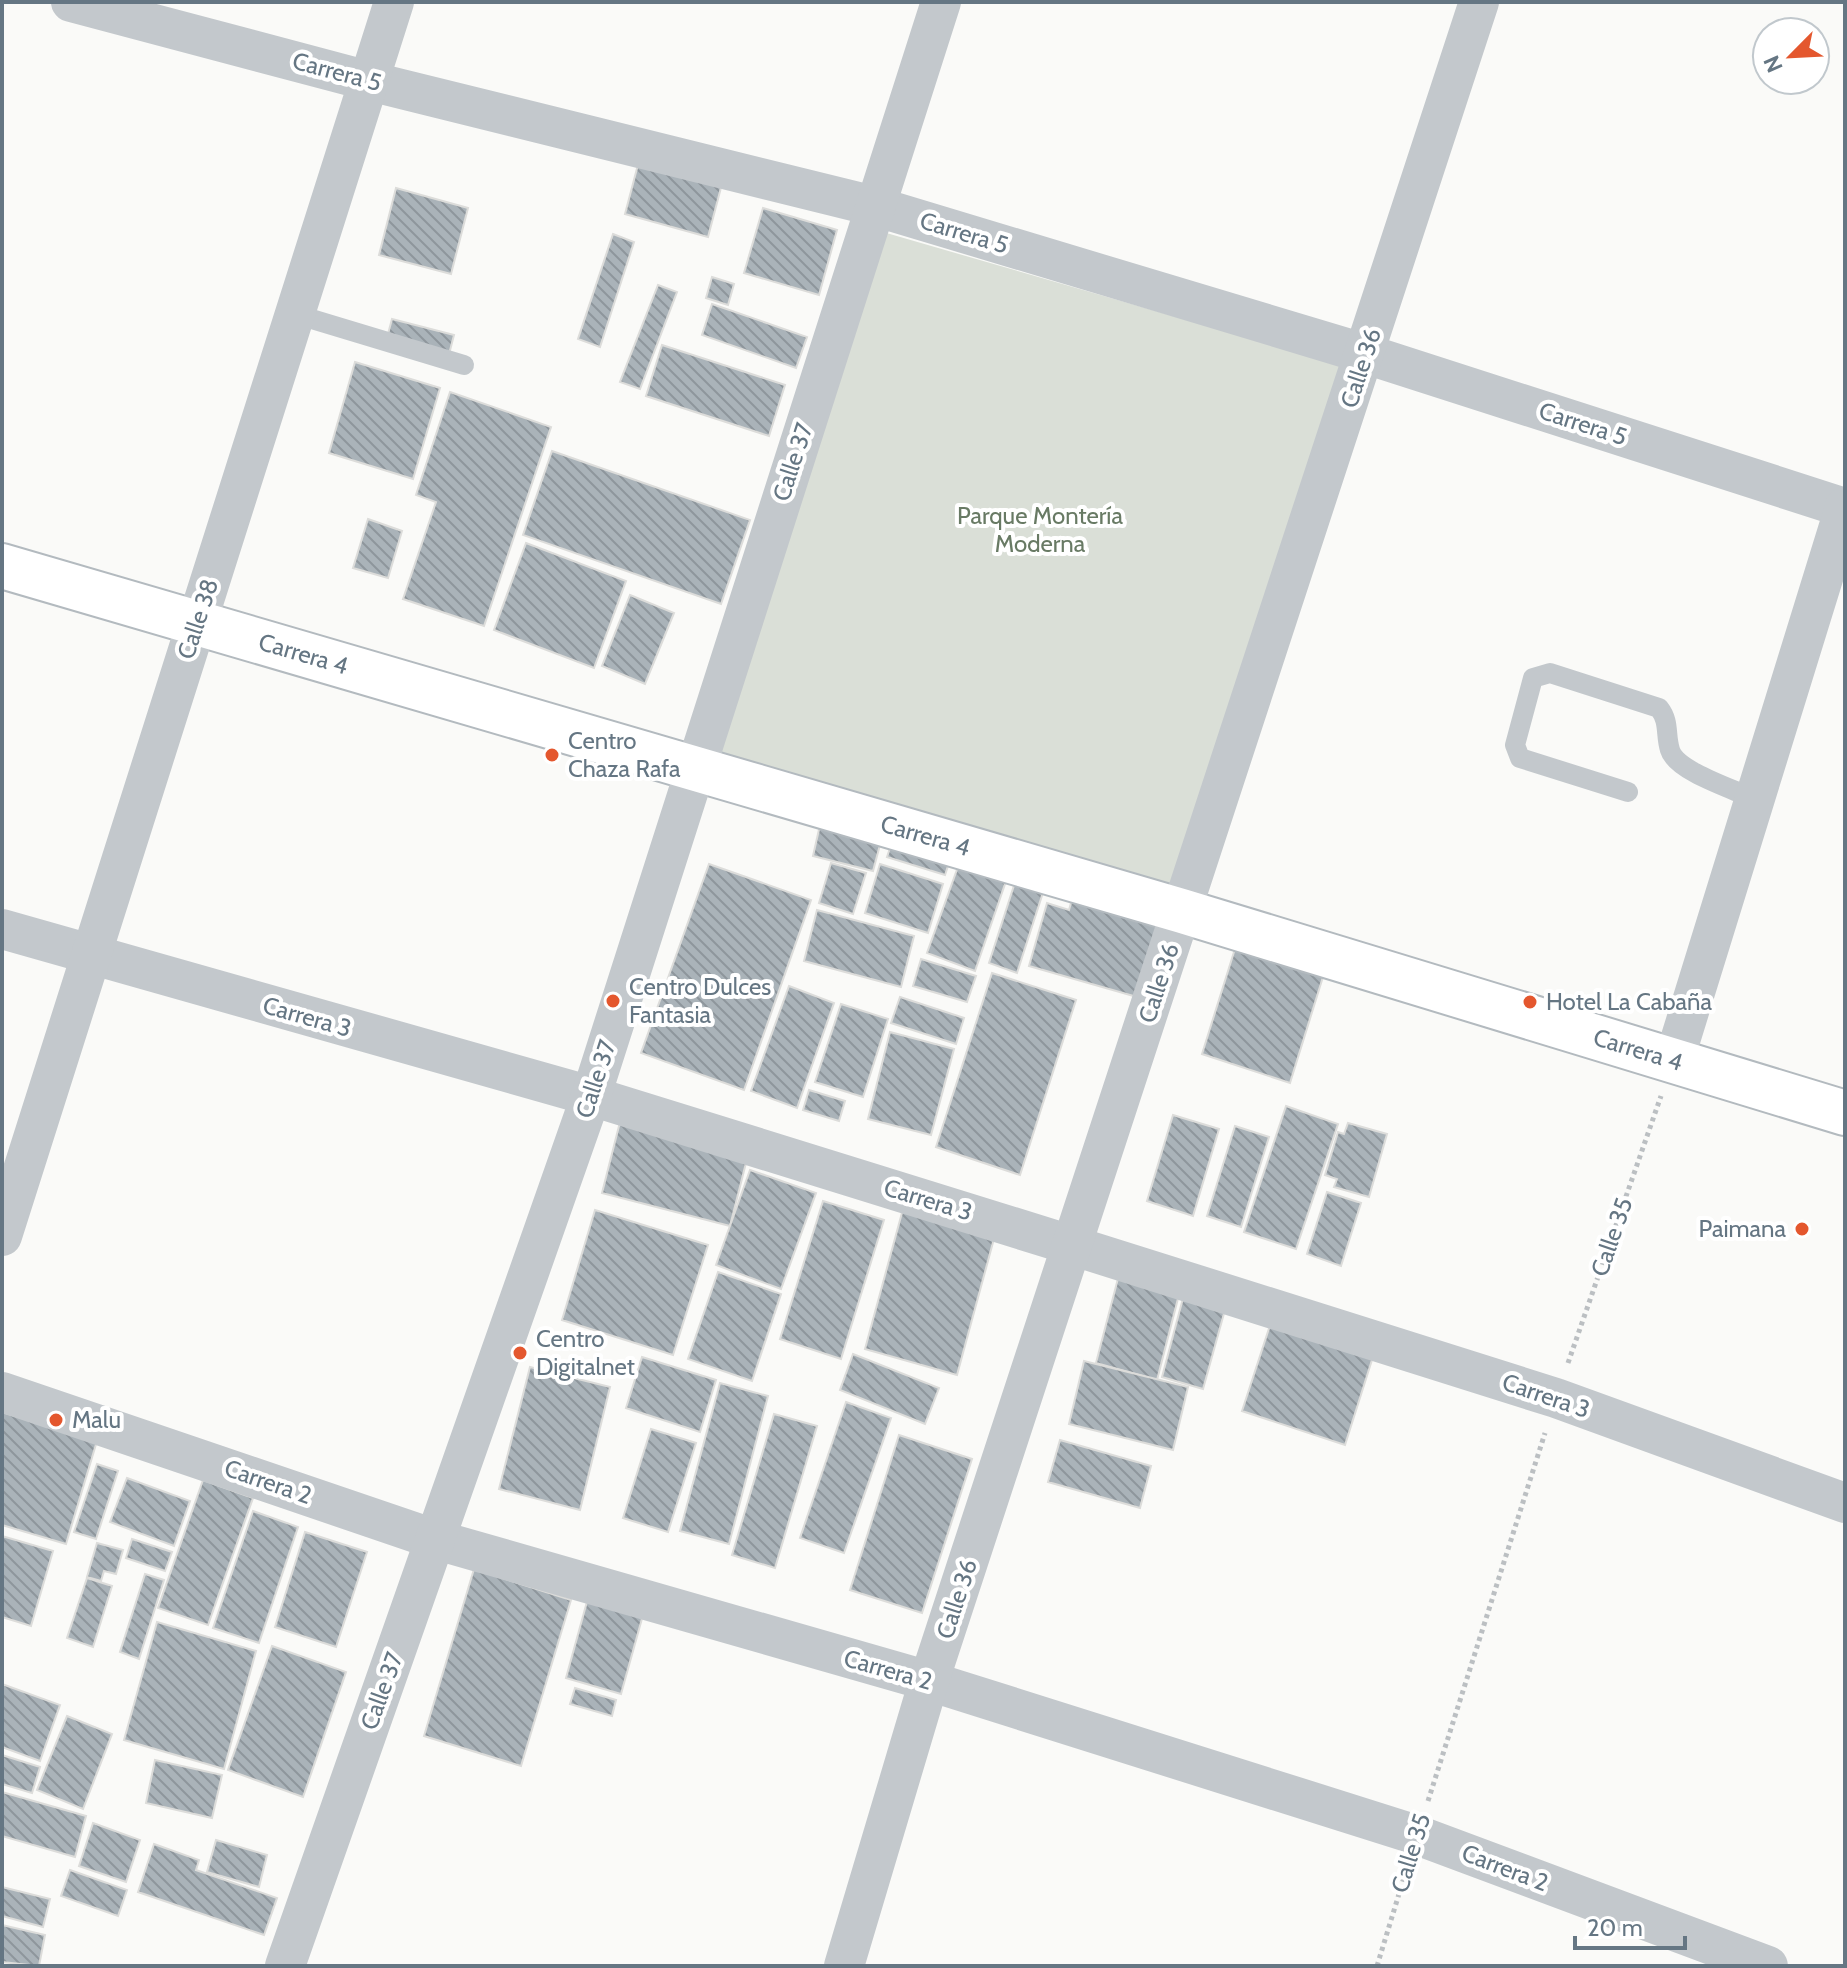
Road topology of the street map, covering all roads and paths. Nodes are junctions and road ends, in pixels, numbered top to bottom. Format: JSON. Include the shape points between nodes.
{"nodes":[{"id":1,"x":71,"y":2,"type":"edge"},
{"id":2,"x":394,"y":2,"type":"edge"},
{"id":3,"x":941,"y":2,"type":"edge"},
{"id":4,"x":1479,"y":2,"type":"edge"},
{"id":5,"x":369,"y":81,"type":"junction"},
{"id":6,"x":874,"y":206,"type":"junction"},
{"id":7,"x":295,"y":314,"type":"junction"},
{"id":8,"x":1366,"y":354,"type":"junction"},
{"id":9,"x":464,"y":365,"type":"dead end"},
{"id":10,"x":1845,"y":507,"type":"edge"},
{"id":11,"x":2,"y":566,"type":"edge"},
{"id":12,"x":196,"y":624,"type":"junction"},
{"id":13,"x":696,"y":768,"type":"junction"},
{"id":14,"x":1628,"y":792,"type":"dead end"},
{"id":15,"x":1752,"y":798,"type":"junction"},
{"id":16,"x":1182,"y":911,"type":"junction"},
{"id":17,"x":2,"y":929,"type":"edge"},
{"id":18,"x":91,"y":957,"type":"junction"},
{"id":19,"x":1674,"y":1060,"type":"junction"},
{"id":20,"x":591,"y":1096,"type":"junction"},
{"id":21,"x":1845,"y":1113,"type":"edge"},
{"id":22,"x":2,"y":1236,"type":"edge"},
{"id":23,"x":1074,"y":1246,"type":"junction"},
{"id":24,"x":2,"y":1392,"type":"edge"},
{"id":25,"x":1556,"y":1398,"type":"junction"},
{"id":26,"x":1845,"y":1503,"type":"edge"},
{"id":27,"x":437,"y":1540,"type":"junction"},
{"id":28,"x":929,"y":1681,"type":"junction"},
{"id":29,"x":1417,"y":1835,"type":"junction"},
{"id":30,"x":285,"y":1966,"type":"edge"},
{"id":31,"x":844,"y":1966,"type":"edge"},
{"id":32,"x":1377,"y":1966,"type":"edge"},
{"id":33,"x":1765,"y":1966,"type":"edge"}],
"edges":[{"from":1,"to":5,"type":"street","name":"Carrera 5"},
{"from":2,"to":5,"type":"street","name":"Calle 38"},
{"from":3,"to":6,"type":"street","name":"Calle 37"},
{"from":4,"to":8,"type":"street","name":"Calle 36"},
{"from":5,"to":6,"type":"street","name":"Carrera 5"},
{"from":5,"to":7,"type":"street","name":"Calle 38"},
{"from":6,"to":8,"type":"street","name":"Carrera 5"},
{"from":6,"to":13,"type":"street","name":"Calle 37"},
{"from":7,"to":9,"type":"lane"},
{"from":7,"to":12,"type":"street","name":"Calle 38"},
{"from":8,"to":10,"type":"street","name":"Carrera 5"},
{"from":8,"to":16,"type":"street","name":"Calle 36"},
{"from":10,"to":15,"type":"street"},
{"from":11,"to":12,"type":"street","name":"Carrera 4"},
{"from":12,"to":13,"type":"street","name":"Carrera 4"},
{"from":12,"to":18,"type":"street","name":"Calle 38"},
{"from":13,"to":16,"type":"street","name":"Carrera 4"},
{"from":13,"to":20,"type":"street","name":"Calle 37"},
{"from":14,"to":15,"type":"lane","via":[[1520,758],[1515,745],[1533,678],[1550,673],[1659,708],[1667,718],[1670,751],[1677,763]]},
{"from":15,"to":19,"type":"street"},
{"from":16,"to":19,"type":"street","name":"Carrera 4"},
{"from":16,"to":23,"type":"street","name":"Calle 36"},
{"from":17,"to":18,"type":"street","name":"Carrera 3"},
{"from":18,"to":20,"type":"street","name":"Carrera 3"},
{"from":18,"to":22,"type":"street","name":"Calle 38"},
{"from":19,"to":21,"type":"street","name":"Carrera 4"},
{"from":19,"to":25,"type":"path","name":"Calle 35"},
{"from":20,"to":23,"type":"street","name":"Carrera 3"},
{"from":20,"to":27,"type":"street","name":"Calle 37"},
{"from":23,"to":25,"type":"street","name":"Carrera 3"},
{"from":23,"to":28,"type":"street","name":"Calle 36"},
{"from":24,"to":27,"type":"street","name":"Carrera 2"},
{"from":25,"to":26,"type":"street","name":"Carrera 3"},
{"from":25,"to":29,"type":"path","name":"Calle 35"},
{"from":27,"to":28,"type":"street","name":"Carrera 2"},
{"from":27,"to":30,"type":"street","name":"Calle 37"},
{"from":28,"to":29,"type":"street","name":"Carrera 2"},
{"from":28,"to":31,"type":"street","name":"Calle 36"},
{"from":29,"to":32,"type":"path","name":"Calle 35"},
{"from":29,"to":33,"type":"street","name":"Carrera 2"}]}
